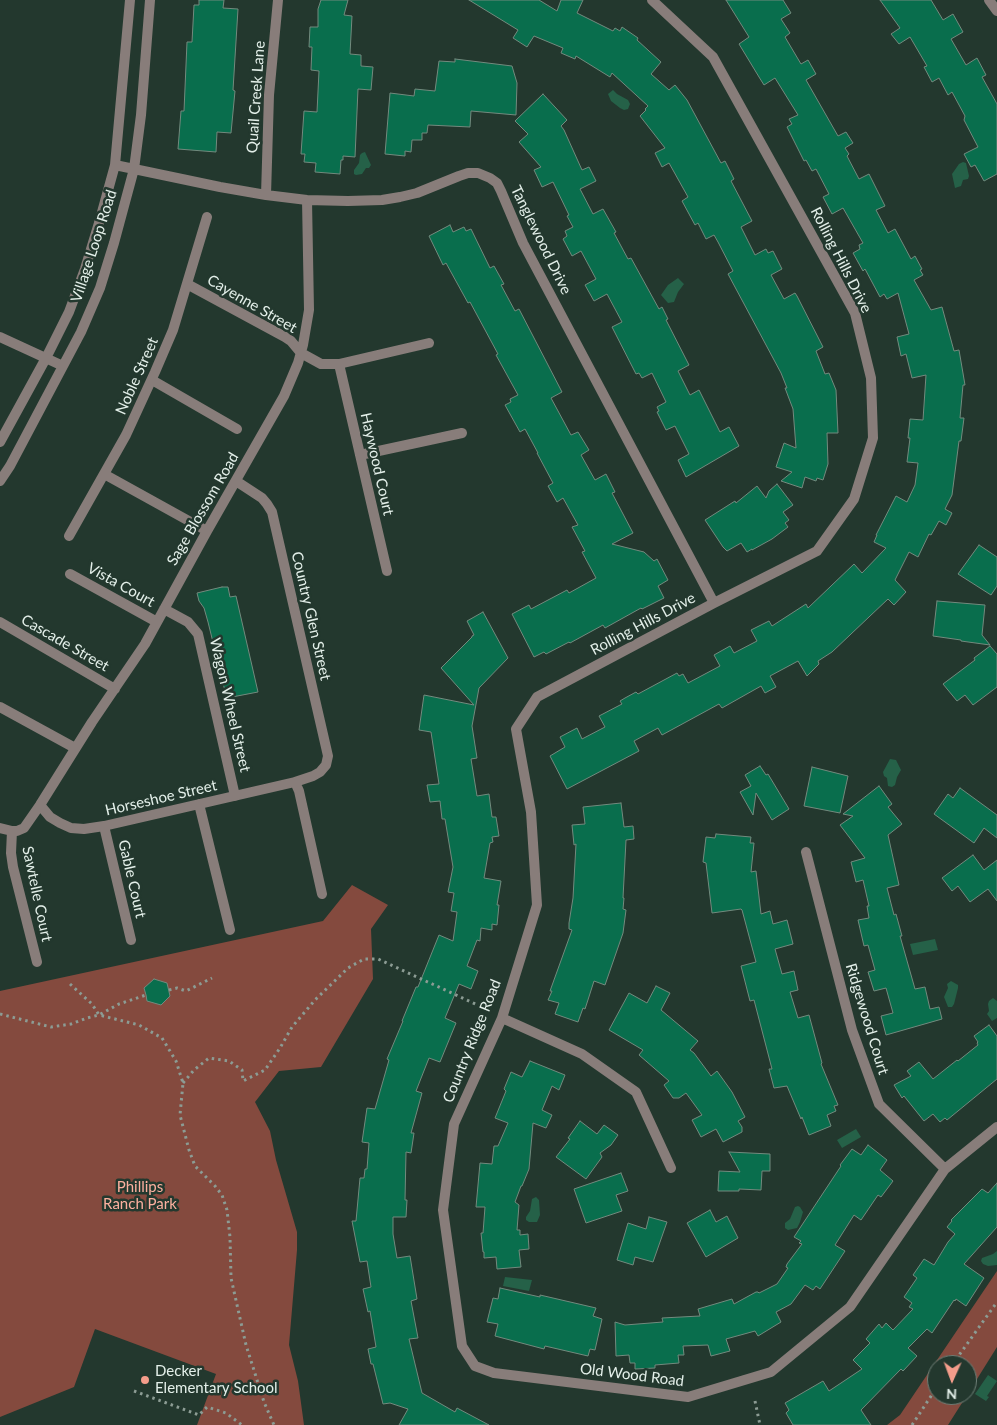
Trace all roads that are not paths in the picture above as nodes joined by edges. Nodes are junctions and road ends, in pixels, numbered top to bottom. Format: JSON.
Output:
{"nodes":[{"id":1,"x":130,"y":0,"type":"edge"},
{"id":2,"x":150,"y":0,"type":"edge"},
{"id":3,"x":278,"y":0,"type":"edge"},
{"id":4,"x":652,"y":0,"type":"edge"},
{"id":5,"x":990,"y":0,"type":"edge"},
{"id":6,"x":997,"y":11,"type":"edge"},
{"id":7,"x":115,"y":165,"type":"junction"},
{"id":8,"x":134,"y":169,"type":"junction"},
{"id":9,"x":266,"y":195,"type":"junction"},
{"id":10,"x":307,"y":200,"type":"junction"},
{"id":11,"x":208,"y":217,"type":"dead end"},
{"id":12,"x":187,"y":284,"type":"junction"},
{"id":13,"x":0,"y":337,"type":"edge"},
{"id":14,"x":429,"y":343,"type":"dead end"},
{"id":15,"x":301,"y":353,"type":"junction"},
{"id":16,"x":46,"y":358,"type":"junction"},
{"id":17,"x":339,"y":364,"type":"junction"},
{"id":18,"x":63,"y":366,"type":"junction"},
{"id":19,"x":152,"y":380,"type":"junction"},
{"id":20,"x":237,"y":429,"type":"dead end"},
{"id":21,"x":462,"y":433,"type":"dead end"},
{"id":22,"x":0,"y":442,"type":"edge"},
{"id":23,"x":360,"y":455,"type":"junction"},
{"id":24,"x":104,"y":474,"type":"junction"},
{"id":25,"x":0,"y":481,"type":"edge"},
{"id":26,"x":236,"y":481,"type":"junction"},
{"id":27,"x":207,"y":531,"type":"junction"},
{"id":28,"x":69,"y":536,"type":"dead end"},
{"id":29,"x":387,"y":571,"type":"dead end"},
{"id":30,"x":70,"y":574,"type":"dead end"},
{"id":31,"x":714,"y":603,"type":"junction"},
{"id":32,"x":164,"y":609,"type":"junction"},
{"id":33,"x":0,"y":622,"type":"edge"},
{"id":34,"x":157,"y":622,"type":"junction"},
{"id":35,"x":115,"y":689,"type":"junction"},
{"id":36,"x":537,"y":697,"type":"joint"},
{"id":37,"x":0,"y":707,"type":"edge"},
{"id":38,"x":76,"y":748,"type":"junction"},
{"id":39,"x":320,"y":772,"type":"joint"},
{"id":40,"x":295,"y":782,"type":"junction"},
{"id":41,"x":235,"y":796,"type":"junction"},
{"id":42,"x":200,"y":804,"type":"junction"},
{"id":43,"x":40,"y":806,"type":"junction"},
{"id":44,"x":104,"y":826,"type":"junction"},
{"id":45,"x":0,"y":828,"type":"edge"},
{"id":46,"x":12,"y":831,"type":"junction"},
{"id":47,"x":806,"y":852,"type":"dead end"},
{"id":48,"x":322,"y":894,"type":"dead end"},
{"id":49,"x":230,"y":930,"type":"dead end"},
{"id":50,"x":131,"y":940,"type":"dead end"},
{"id":51,"x":37,"y":962,"type":"dead end"},
{"id":52,"x":502,"y":1018,"type":"junction"},
{"id":53,"x":997,"y":1127,"type":"edge"},
{"id":54,"x":671,"y":1168,"type":"dead end"},
{"id":55,"x":945,"y":1169,"type":"junction"},
{"id":56,"x":462,"y":1346,"type":"joint"}],
"edges":[{"from":1,"to":7,"type":"street","name":"Village Loop Road"},
{"from":2,"to":8,"type":"street","name":"Village Loop Road"},
{"from":3,"to":9,"type":"street","name":"Quail Creek Lane"},
{"from":4,"to":31,"type":"street","name":"Rolling Hills Drive"},
{"from":5,"to":6,"type":"street"},
{"from":7,"to":8,"type":"street","name":"Tanglewood Drive"},
{"from":7,"to":16,"type":"street","name":"Village Loop Road"},
{"from":8,"to":9,"type":"street","name":"Tanglewood Drive"},
{"from":8,"to":18,"type":"street","name":"Village Loop Road"},
{"from":9,"to":10,"type":"street","name":"Tanglewood Drive"},
{"from":10,"to":15,"type":"street","name":"Sage Blossom Road"},
{"from":10,"to":31,"type":"street","name":"Tanglewood Drive"},
{"from":11,"to":12,"type":"street","name":"Noble Street"},
{"from":12,"to":15,"type":"street","name":"Cayenne Street"},
{"from":12,"to":19,"type":"street","name":"Noble Street"},
{"from":13,"to":16,"type":"street"},
{"from":14,"to":17,"type":"street"},
{"from":15,"to":17,"type":"street","name":"Cayenne Street"},
{"from":15,"to":26,"type":"street","name":"Sage Blossom Road"},
{"from":16,"to":18,"type":"street"},
{"from":16,"to":22,"type":"street","name":"Village Loop Road"},
{"from":17,"to":23,"type":"street","name":"Haywood Court"},
{"from":18,"to":25,"type":"street","name":"Village Loop Road"},
{"from":19,"to":20,"type":"street"},
{"from":19,"to":24,"type":"street","name":"Noble Street"},
{"from":21,"to":23,"type":"street"},
{"from":23,"to":29,"type":"street","name":"Haywood Court"},
{"from":24,"to":27,"type":"street"},
{"from":24,"to":28,"type":"street","name":"Noble Street"},
{"from":26,"to":27,"type":"street","name":"Sage Blossom Road"},
{"from":26,"to":39,"type":"street","name":"Country Glen Street"},
{"from":27,"to":32,"type":"street","name":"Sage Blossom Road"},
{"from":30,"to":34,"type":"street","name":"Vista Court"},
{"from":31,"to":36,"type":"street","name":"Rolling Hills Drive"},
{"from":32,"to":34,"type":"street","name":"Sage Blossom Road"},
{"from":32,"to":41,"type":"street","name":"Wagon Wheel Street"},
{"from":33,"to":35,"type":"street","name":"Cascade Street"},
{"from":34,"to":35,"type":"street","name":"Sage Blossom Road"},
{"from":35,"to":38,"type":"street","name":"Sage Blossom Road"},
{"from":36,"to":52,"type":"street","name":"Country Ridge Road"},
{"from":37,"to":38,"type":"street"},
{"from":38,"to":43,"type":"street","name":"Sage Blossom Road"},
{"from":39,"to":40,"type":"street","name":"Horseshoe Street"},
{"from":40,"to":41,"type":"street","name":"Horseshoe Street"},
{"from":40,"to":48,"type":"street"},
{"from":41,"to":42,"type":"street","name":"Horseshoe Street"},
{"from":42,"to":44,"type":"street","name":"Horseshoe Street"},
{"from":42,"to":49,"type":"street"},
{"from":43,"to":44,"type":"street","name":"Horseshoe Street"},
{"from":43,"to":46,"type":"street","name":"Sage Blossom Road"},
{"from":44,"to":50,"type":"street","name":"Gable Court"},
{"from":45,"to":46,"type":"street"},
{"from":46,"to":51,"type":"street","name":"Sawtelle Court"},
{"from":47,"to":55,"type":"street","name":"Ridgewood Court"},
{"from":52,"to":54,"type":"street"},
{"from":52,"to":56,"type":"street","name":"Country Ridge Road"},
{"from":53,"to":55,"type":"street","name":"Old Wood Road"},
{"from":55,"to":56,"type":"street","name":"Old Wood Road"}]}
